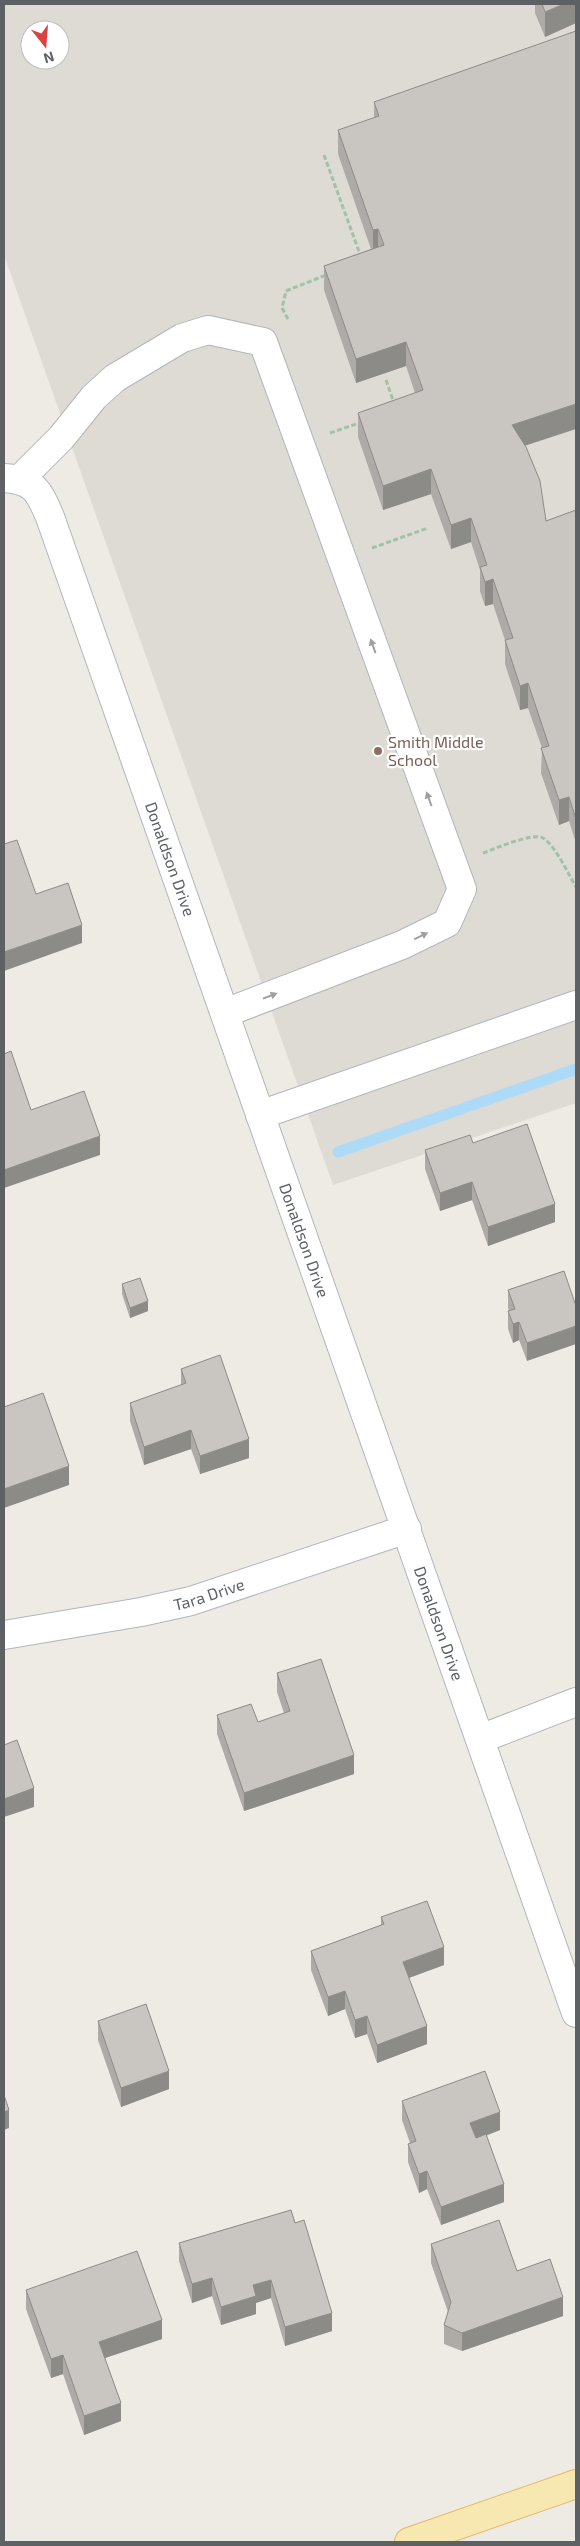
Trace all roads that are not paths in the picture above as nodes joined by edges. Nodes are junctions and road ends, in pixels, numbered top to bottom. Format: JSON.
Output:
{"nodes":[{"id":1,"x":12,"y":478,"type":"edge"},
{"id":2,"x":576,"y":1005,"type":"edge"},
{"id":3,"x":225,"y":1013,"type":"junction"},
{"id":4,"x":260,"y":1115,"type":"junction"},
{"id":5,"x":407,"y":1529,"type":"junction"},
{"id":6,"x":4,"y":1635,"type":"edge"},
{"id":7,"x":576,"y":1702,"type":"edge"},
{"id":8,"x":480,"y":1739,"type":"junction"},
{"id":9,"x":576,"y":2013,"type":"edge"},
{"id":10,"x":576,"y":2484,"type":"edge"},
{"id":11,"x":409,"y":2542,"type":"edge"}],
"edges":[{"from":1,"to":3,"type":"street","name":"Donaldson Drive"},
{"from":3,"to":1,"type":"street","one_way":true},
{"from":2,"to":4,"type":"street"},
{"from":3,"to":4,"type":"street","name":"Donaldson Drive"},
{"from":4,"to":5,"type":"street","name":"Donaldson Drive"},
{"from":5,"to":6,"type":"street","name":"Tara Drive"},
{"from":5,"to":8,"type":"street","name":"Donaldson Drive"},
{"from":7,"to":8,"type":"street"},
{"from":8,"to":9,"type":"street","name":"Donaldson Drive"},
{"from":10,"to":11,"type":"main road"}]}
